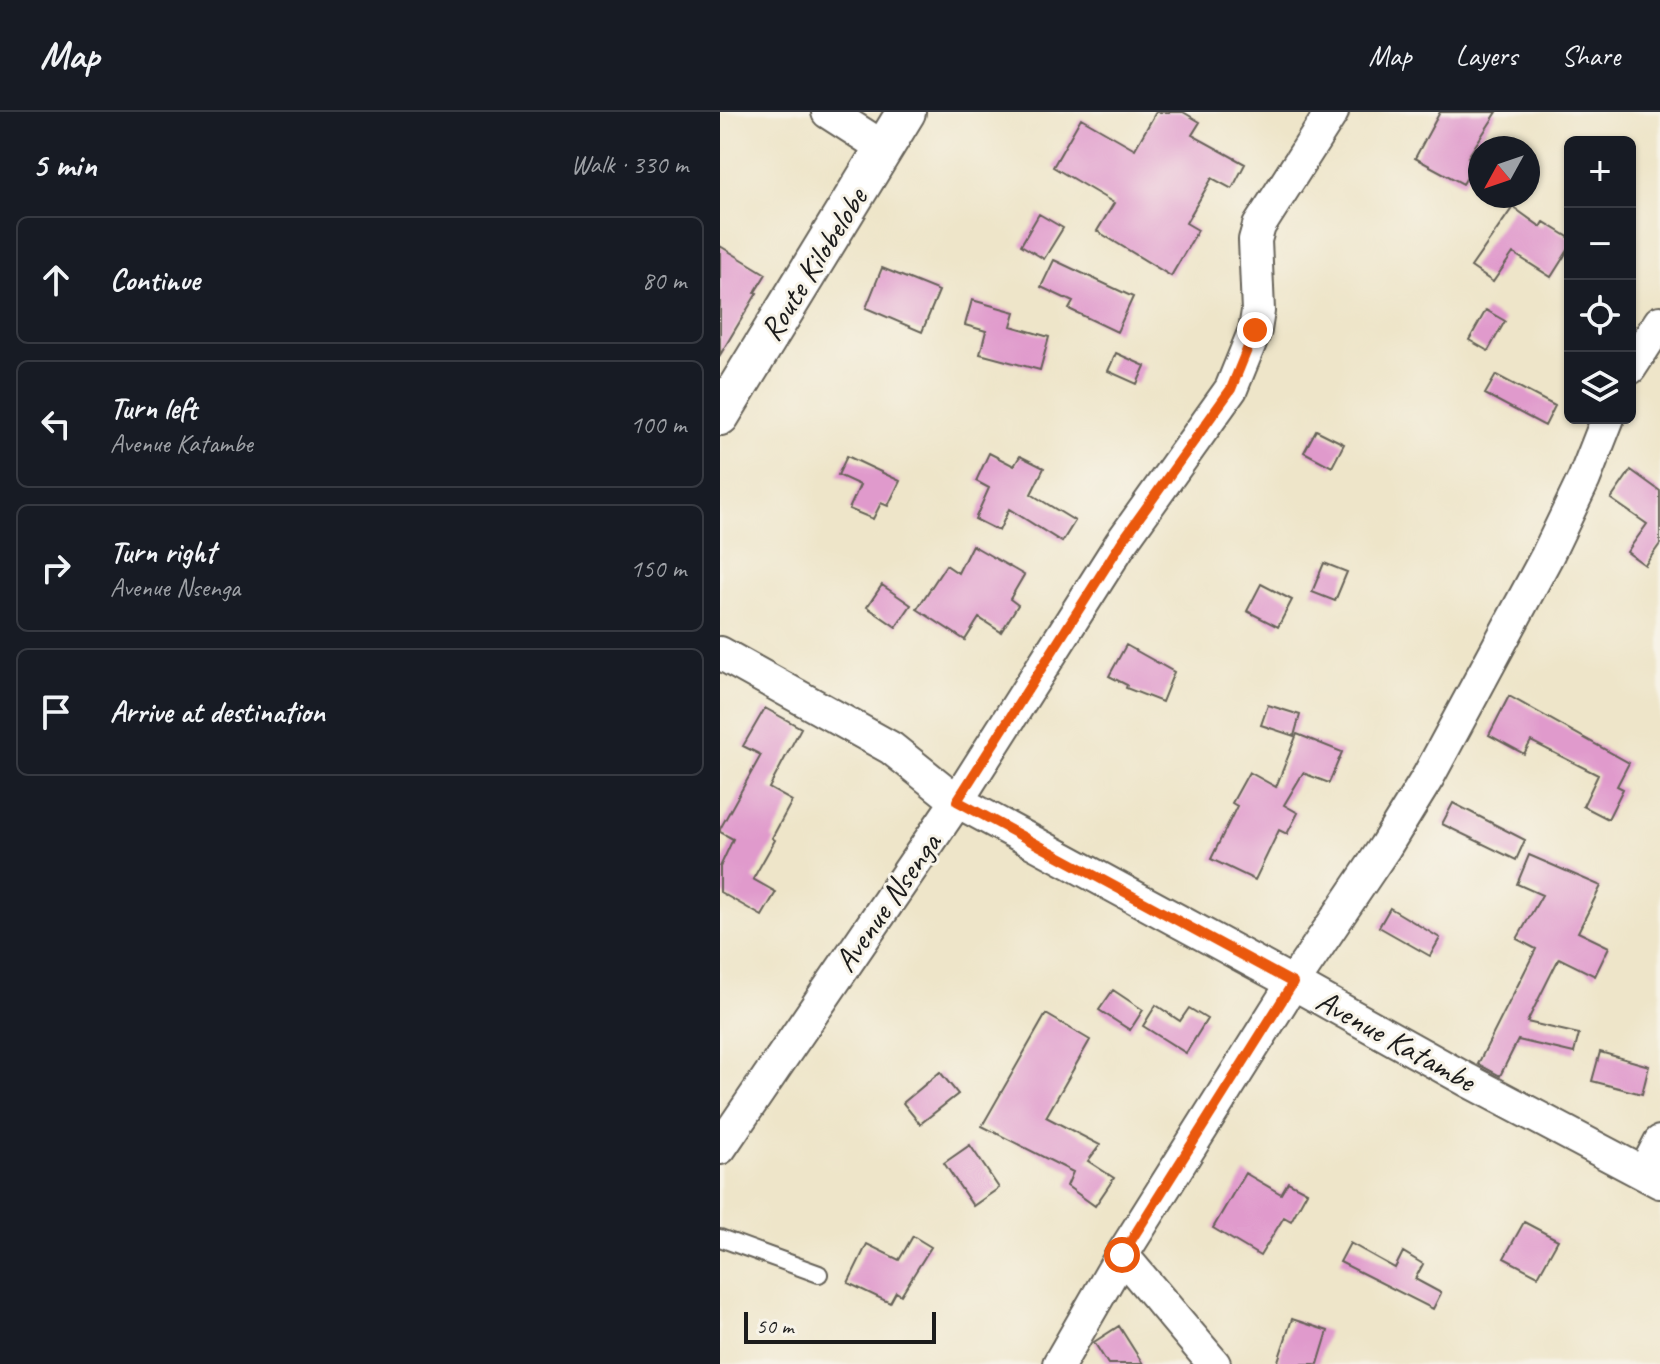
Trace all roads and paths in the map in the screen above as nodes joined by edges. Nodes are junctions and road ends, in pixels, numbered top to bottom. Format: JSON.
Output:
{"nodes":[{"id":1,"x":828,"y":112,"type":"edge"},
{"id":2,"x":906,"y":112,"type":"edge"},
{"id":3,"x":1332,"y":112,"type":"edge"},
{"id":4,"x":884,"y":148,"type":"junction"},
{"id":5,"x":1660,"y":322,"type":"edge"},
{"id":6,"x":1636,"y":359,"type":"edge"},
{"id":7,"x":720,"y":416,"type":"edge"},
{"id":8,"x":1606,"y":424,"type":"edge"},
{"id":9,"x":720,"y":653,"type":"edge"},
{"id":10,"x":957,"y":801,"type":"junction"},
{"id":11,"x":1293,"y":983,"type":"junction"},
{"id":12,"x":1660,"y":1142,"type":"edge"},
{"id":13,"x":720,"y":1148,"type":"edge"},
{"id":14,"x":1652,"y":1178,"type":"edge"},
{"id":15,"x":720,"y":1238,"type":"edge"},
{"id":16,"x":1122,"y":1255,"type":"junction"},
{"id":17,"x":819,"y":1274,"type":"dead end"},
{"id":18,"x":1059,"y":1364,"type":"edge"},
{"id":19,"x":1214,"y":1364,"type":"edge"}],
"edges":[{"from":1,"to":4,"type":"street"},
{"from":2,"to":4,"type":"street","name":"Route Kilobelobe"},
{"from":3,"to":10,"type":"street","name":"Avenue Nsenga"},
{"from":4,"to":7,"type":"street","name":"Route Kilobelobe"},
{"from":5,"to":6,"type":"street"},
{"from":8,"to":11,"type":"street"},
{"from":9,"to":10,"type":"street","name":"Avenue Katambe"},
{"from":10,"to":11,"type":"street","name":"Avenue Katambe"},
{"from":10,"to":13,"type":"street","name":"Avenue Nsenga"},
{"from":11,"to":14,"type":"street","name":"Avenue Katambe"},
{"from":11,"to":16,"type":"street"},
{"from":12,"to":14,"type":"street"},
{"from":15,"to":17,"type":"lane"},
{"from":16,"to":18,"type":"street"},
{"from":16,"to":19,"type":"street"}]}
